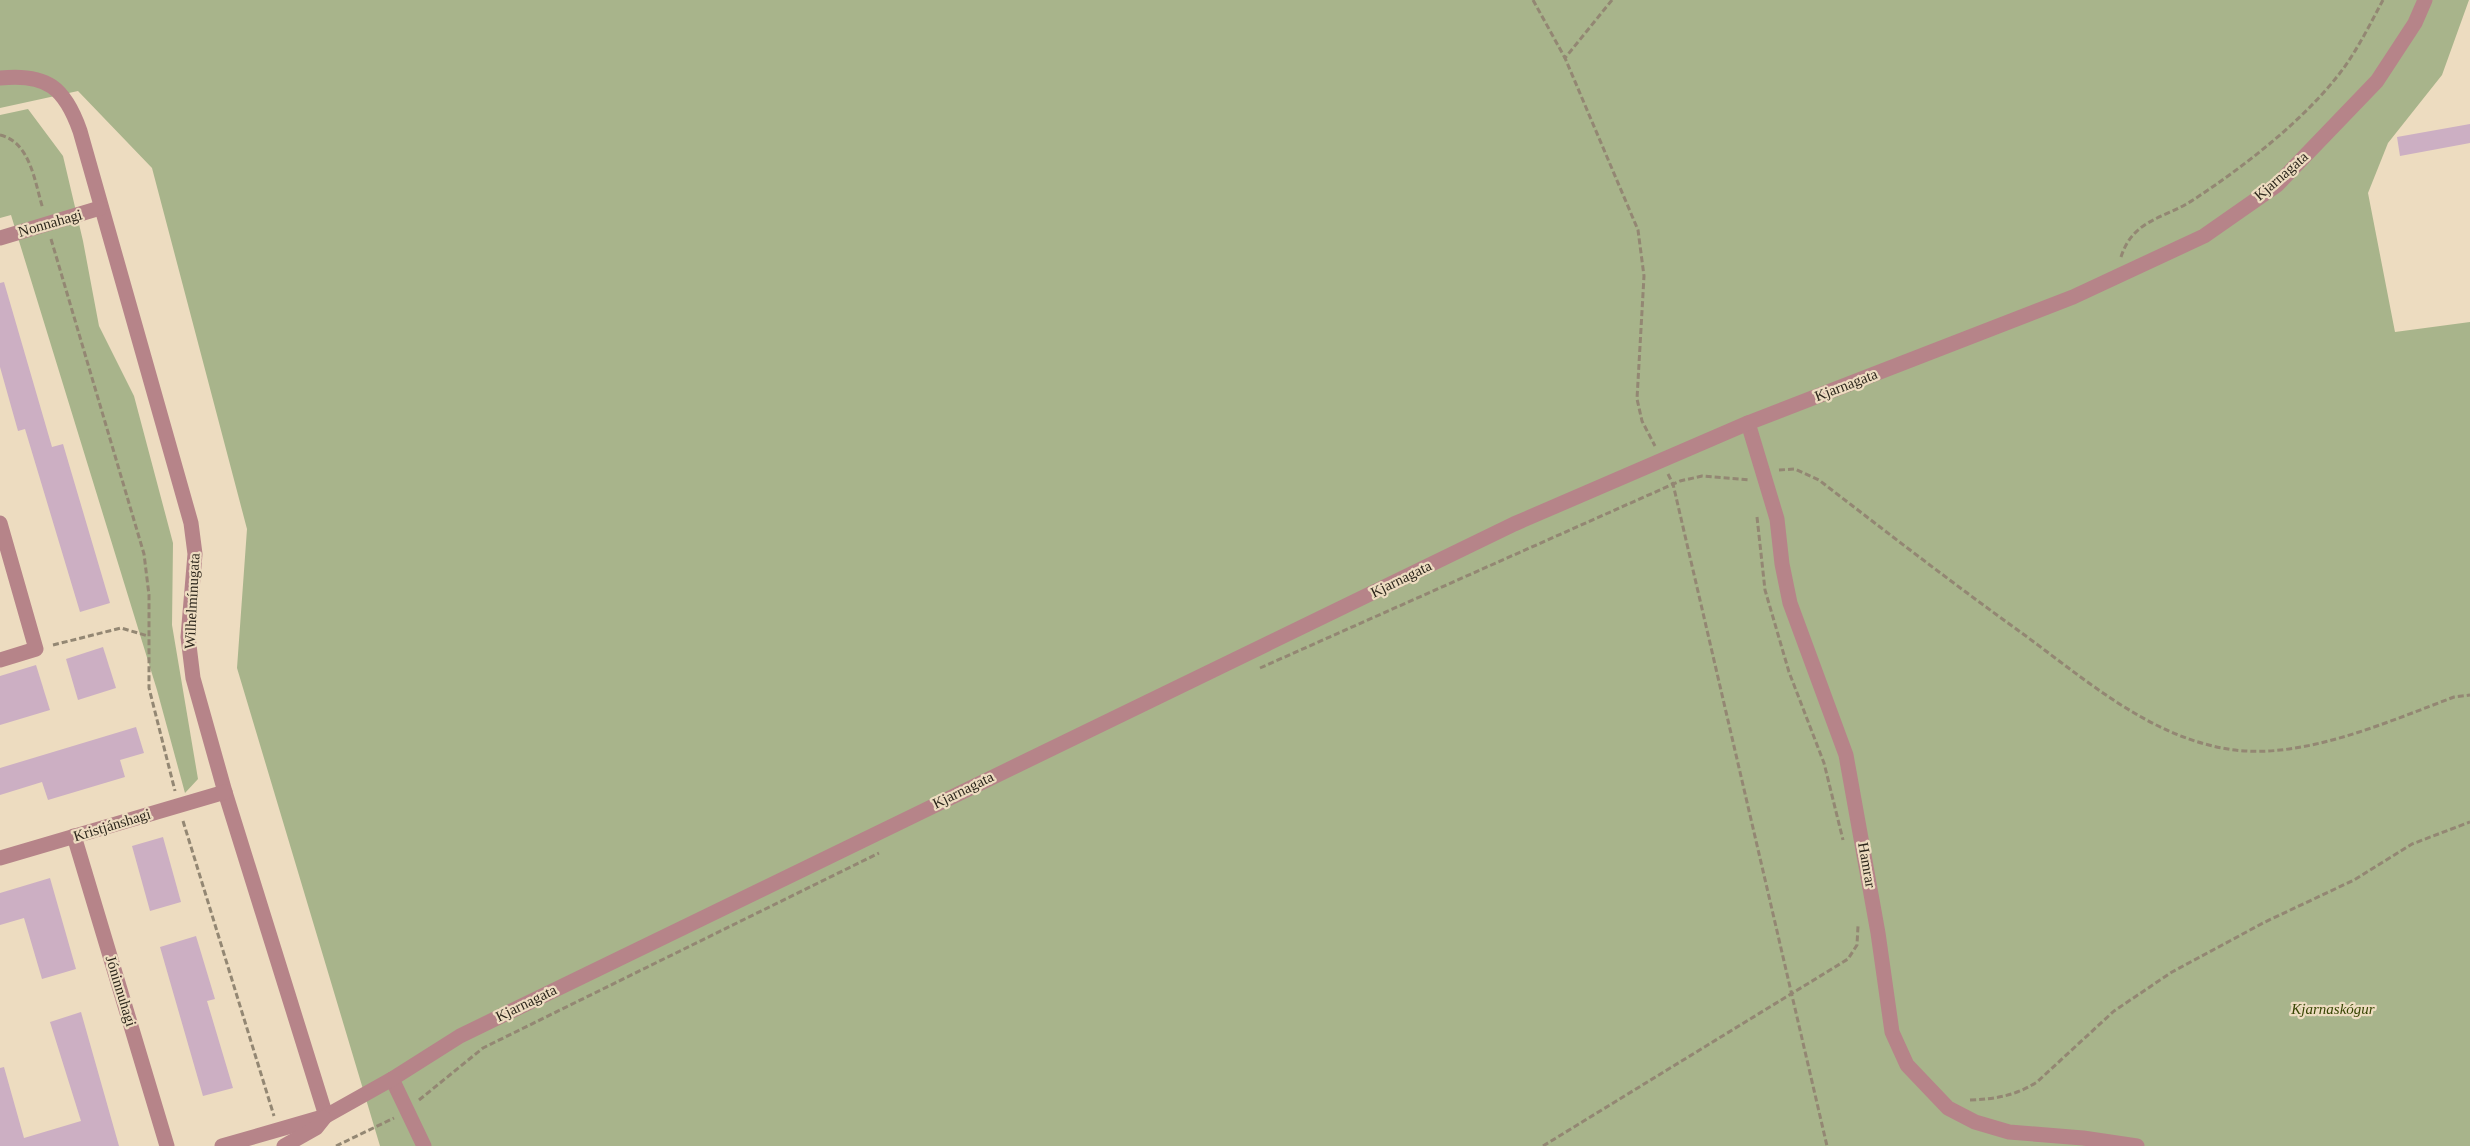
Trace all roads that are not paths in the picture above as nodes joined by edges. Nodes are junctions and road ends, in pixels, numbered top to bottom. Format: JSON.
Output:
{"nodes":[{"id":1,"x":2425,"y":0,"type":"edge"},
{"id":2,"x":0,"y":78,"type":"edge"},
{"id":3,"x":100,"y":208,"type":"junction"},
{"id":4,"x":0,"y":238,"type":"edge"},
{"id":5,"x":1748,"y":423,"type":"junction"},
{"id":6,"x":0,"y":523,"type":"edge"},
{"id":7,"x":0,"y":660,"type":"edge"},
{"id":8,"x":225,"y":792,"type":"junction"},
{"id":9,"x":74,"y":836,"type":"junction"},
{"id":10,"x":0,"y":858,"type":"edge"},
{"id":11,"x":392,"y":1079,"type":"junction"},
{"id":12,"x":326,"y":1116,"type":"junction"},
{"id":13,"x":167,"y":1146,"type":"edge"},
{"id":14,"x":222,"y":1146,"type":"edge"},
{"id":15,"x":284,"y":1146,"type":"edge"},
{"id":16,"x":424,"y":1146,"type":"edge"},
{"id":17,"x":2137,"y":1146,"type":"edge"}],
"edges":[{"from":1,"to":5,"type":"street","name":"Kjarnagata"},
{"from":2,"to":3,"type":"street","name":"Wilhelmínugata"},
{"from":3,"to":4,"type":"street","name":"Nonnahagi"},
{"from":3,"to":8,"type":"street","name":"Wilhelmínugata"},
{"from":5,"to":11,"type":"street","name":"Kjarnagata"},
{"from":5,"to":17,"type":"street","name":"Hamrar"},
{"from":6,"to":7,"type":"street"},
{"from":8,"to":9,"type":"street","name":"Kristjánshagi"},
{"from":8,"to":12,"type":"street","name":"Wilhelmínugata"},
{"from":9,"to":10,"type":"street","name":"Kristjánshagi"},
{"from":9,"to":13,"type":"street","name":"Jóninnuhagi"},
{"from":11,"to":12,"type":"street","name":"Kjarnagata"},
{"from":11,"to":16,"type":"street"},
{"from":12,"to":14,"type":"street","name":"Kjarnagata"},
{"from":12,"to":15,"type":"street","name":"Kjarnagata"}]}
